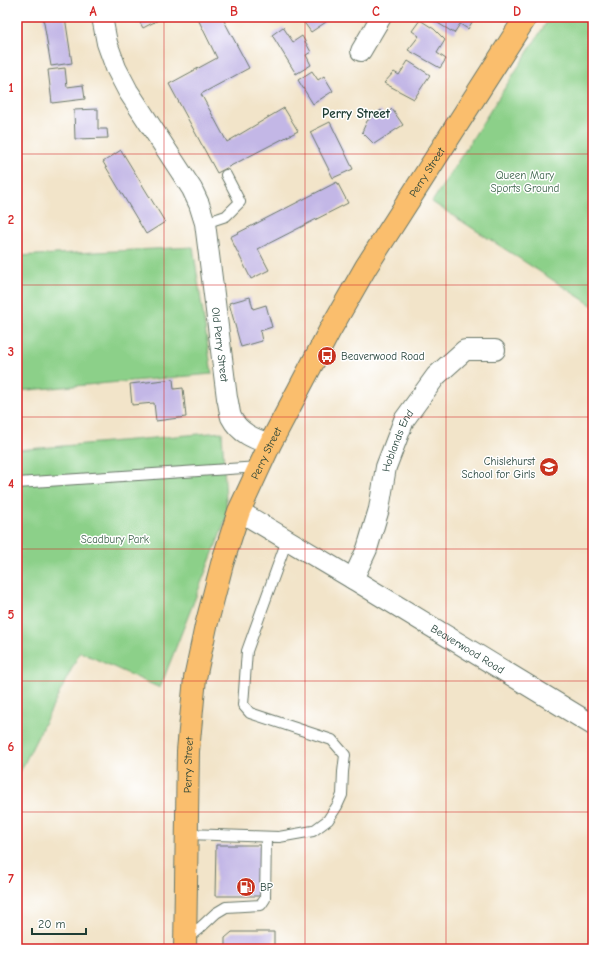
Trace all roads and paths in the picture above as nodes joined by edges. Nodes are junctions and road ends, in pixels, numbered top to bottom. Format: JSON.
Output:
{"nodes":[{"id":1,"x":102,"y":17,"type":"edge"},
{"id":2,"x":381,"y":17,"type":"edge"},
{"id":3,"x":526,"y":17,"type":"edge"},
{"id":4,"x":362,"y":51,"type":"dead end"},
{"id":5,"x":226,"y":175,"type":"dead end"},
{"id":6,"x":205,"y":223,"type":"junction"},
{"id":7,"x":495,"y":350,"type":"dead end"},
{"id":8,"x":270,"y":444,"type":"junction"},
{"id":9,"x":259,"y":467,"type":"junction"},
{"id":10,"x":17,"y":483,"type":"edge"},
{"id":11,"x":239,"y":511,"type":"junction"},
{"id":12,"x":287,"y":540,"type":"junction"},
{"id":13,"x":353,"y":579,"type":"junction"},
{"id":14,"x":593,"y":726,"type":"edge"},
{"id":15,"x":187,"y":834,"type":"junction"},
{"id":16,"x":266,"y":836,"type":"junction"},
{"id":17,"x":185,"y":944,"type":"edge"}],
"edges":[{"from":1,"to":6,"type":"street","name":"Old Perry Street"},
{"from":2,"to":4,"type":"street"},
{"from":3,"to":8,"type":"main road","name":"Perry Street"},
{"from":5,"to":6,"type":"lane"},
{"from":6,"to":8,"type":"street","name":"Old Perry Street"},
{"from":7,"to":13,"type":"street","name":"Hoblands End"},
{"from":8,"to":9,"type":"main road","name":"Perry Street"},
{"from":9,"to":10,"type":"lane"},
{"from":9,"to":11,"type":"main road","name":"Perry Street"},
{"from":11,"to":12,"type":"street","name":"Beaverwood Road"},
{"from":11,"to":15,"type":"main road","name":"Perry Street"},
{"from":12,"to":13,"type":"street","name":"Beaverwood Road"},
{"from":12,"to":16,"type":"lane"},
{"from":13,"to":14,"type":"street","name":"Beaverwood Road"},
{"from":15,"to":16,"type":"lane"},
{"from":15,"to":17,"type":"main road","name":"Perry Street"},
{"from":16,"to":17,"type":"lane"}]}
